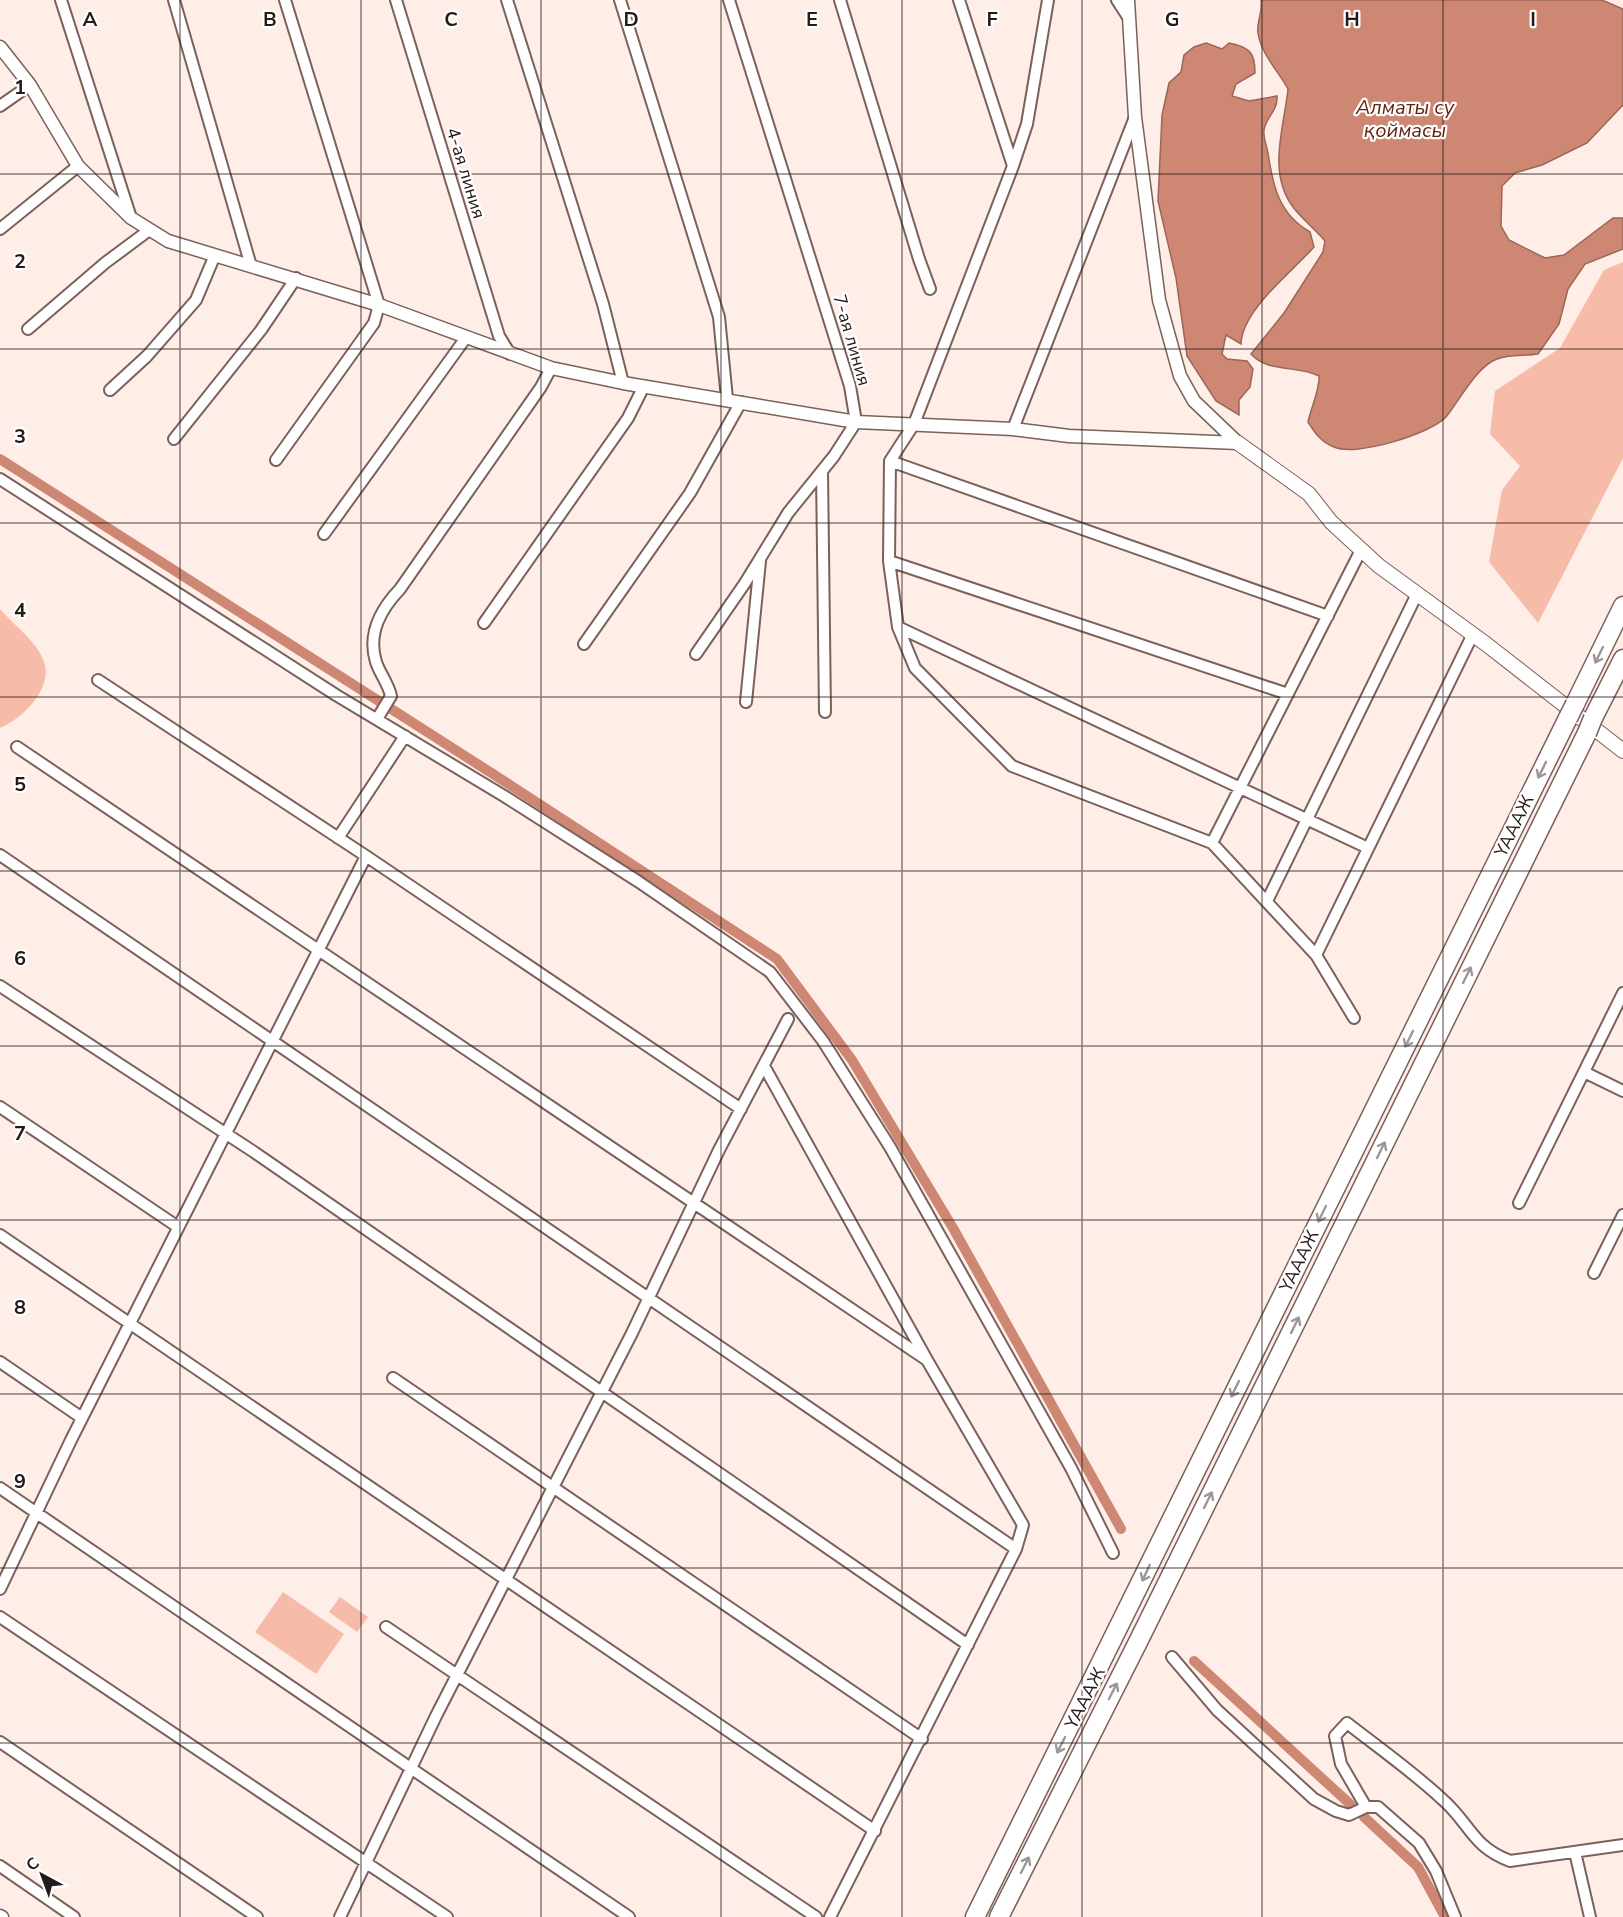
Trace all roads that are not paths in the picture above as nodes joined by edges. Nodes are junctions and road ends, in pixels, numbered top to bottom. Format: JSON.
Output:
{"nodes":[{"id":1,"x":61,"y":0,"type":"edge"},
{"id":2,"x":174,"y":0,"type":"edge"},
{"id":3,"x":285,"y":0,"type":"edge"},
{"id":4,"x":396,"y":0,"type":"edge"},
{"id":5,"x":507,"y":0,"type":"edge"},
{"id":6,"x":620,"y":0,"type":"edge"},
{"id":7,"x":729,"y":0,"type":"edge"},
{"id":8,"x":840,"y":0,"type":"edge"},
{"id":9,"x":959,"y":0,"type":"edge"},
{"id":10,"x":1048,"y":0,"type":"edge"},
{"id":11,"x":1117,"y":0,"type":"edge"},
{"id":12,"x":1128,"y":0,"type":"edge"},
{"id":13,"x":1128,"y":17,"type":"junction"},
{"id":14,"x":1,"y":46,"type":"edge"},
{"id":15,"x":30,"y":85,"type":"junction"},
{"id":16,"x":0,"y":106,"type":"edge"},
{"id":17,"x":1135,"y":117,"type":"junction"},
{"id":18,"x":78,"y":166,"type":"junction"},
{"id":19,"x":1013,"y":166,"type":"junction"},
{"id":20,"x":131,"y":218,"type":"junction"},
{"id":21,"x":0,"y":229,"type":"edge"},
{"id":22,"x":148,"y":231,"type":"junction"},
{"id":23,"x":215,"y":255,"type":"junction"},
{"id":24,"x":251,"y":266,"type":"junction"},
{"id":25,"x":296,"y":278,"type":"junction"},
{"id":26,"x":930,"y":289,"type":"dead end"},
{"id":27,"x":379,"y":305,"type":"junction"},
{"id":28,"x":28,"y":329,"type":"dead end"},
{"id":29,"x":465,"y":339,"type":"junction"},
{"id":30,"x":510,"y":354,"type":"junction"},
{"id":31,"x":551,"y":368,"type":"junction"},
{"id":32,"x":623,"y":383,"type":"junction"},
{"id":33,"x":644,"y":386,"type":"junction"},
{"id":34,"x":110,"y":390,"type":"dead end"},
{"id":35,"x":727,"y":399,"type":"junction"},
{"id":36,"x":741,"y":402,"type":"junction"},
{"id":37,"x":856,"y":422,"type":"junction"},
{"id":38,"x":914,"y":424,"type":"junction"},
{"id":39,"x":1013,"y":429,"type":"junction"},
{"id":40,"x":174,"y":439,"type":"dead end"},
{"id":41,"x":1238,"y":443,"type":"junction"},
{"id":42,"x":276,"y":460,"type":"dead end"},
{"id":43,"x":890,"y":461,"type":"junction"},
{"id":44,"x":822,"y":471,"type":"junction"},
{"id":45,"x":0,"y":479,"type":"edge"},
{"id":46,"x":324,"y":534,"type":"dead end"},
{"id":47,"x":1360,"y":550,"type":"junction"},
{"id":48,"x":760,"y":558,"type":"junction"},
{"id":49,"x":889,"y":561,"type":"junction"},
{"id":50,"x":1417,"y":594,"type":"junction"},
{"id":51,"x":1623,"y":606,"type":"edge"},
{"id":52,"x":1328,"y":616,"type":"junction"},
{"id":53,"x":484,"y":623,"type":"dead end"},
{"id":54,"x":898,"y":627,"type":"junction"},
{"id":55,"x":1473,"y":634,"type":"junction"},
{"id":56,"x":584,"y":644,"type":"dead end"},
{"id":57,"x":696,"y":654,"type":"dead end"},
{"id":58,"x":1623,"y":658,"type":"edge"},
{"id":59,"x":98,"y":680,"type":"dead end"},
{"id":60,"x":1288,"y":694,"type":"junction"},
{"id":61,"x":746,"y":702,"type":"dead end"},
{"id":62,"x":825,"y":712,"type":"dead end"},
{"id":63,"x":380,"y":715,"type":"junction"},
{"id":64,"x":405,"y":736,"type":"junction"},
{"id":65,"x":17,"y":747,"type":"dead end"},
{"id":66,"x":1623,"y":752,"type":"edge"},
{"id":67,"x":1240,"y":790,"type":"junction"},
{"id":68,"x":1307,"y":819,"type":"junction"},
{"id":69,"x":338,"y":837,"type":"junction"},
{"id":70,"x":1212,"y":843,"type":"junction"},
{"id":71,"x":1368,"y":848,"type":"junction"},
{"id":72,"x":0,"y":855,"type":"edge"},
{"id":73,"x":366,"y":856,"type":"junction"},
{"id":74,"x":1267,"y":901,"type":"junction"},
{"id":75,"x":319,"y":950,"type":"junction"},
{"id":76,"x":1316,"y":955,"type":"junction"},
{"id":77,"x":0,"y":986,"type":"edge"},
{"id":78,"x":1623,"y":993,"type":"edge"},
{"id":79,"x":1354,"y":1018,"type":"dead end"},
{"id":80,"x":788,"y":1019,"type":"dead end"},
{"id":81,"x":272,"y":1041,"type":"junction"},
{"id":82,"x":764,"y":1066,"type":"junction"},
{"id":83,"x":1584,"y":1072,"type":"junction"},
{"id":84,"x":1623,"y":1091,"type":"edge"},
{"id":85,"x":0,"y":1107,"type":"edge"},
{"id":86,"x":741,"y":1109,"type":"junction"},
{"id":87,"x":225,"y":1134,"type":"junction"},
{"id":88,"x":694,"y":1202,"type":"junction"},
{"id":89,"x":1519,"y":1203,"type":"dead end"},
{"id":90,"x":1623,"y":1215,"type":"edge"},
{"id":91,"x":178,"y":1227,"type":"junction"},
{"id":92,"x":0,"y":1235,"type":"edge"},
{"id":93,"x":1594,"y":1273,"type":"dead end"},
{"id":94,"x":649,"y":1298,"type":"junction"},
{"id":95,"x":130,"y":1323,"type":"junction"},
{"id":96,"x":927,"y":1360,"type":"junction"},
{"id":97,"x":0,"y":1362,"type":"edge"},
{"id":98,"x":393,"y":1378,"type":"dead end"},
{"id":99,"x":602,"y":1392,"type":"junction"},
{"id":100,"x":82,"y":1418,"type":"junction"},
{"id":101,"x":554,"y":1487,"type":"junction"},
{"id":102,"x":0,"y":1488,"type":"edge"},
{"id":103,"x":36,"y":1513,"type":"junction"},
{"id":104,"x":1016,"y":1549,"type":"junction"},
{"id":105,"x":1113,"y":1552,"type":"dead end"},
{"id":106,"x":507,"y":1580,"type":"junction"},
{"id":107,"x":0,"y":1588,"type":"edge"},
{"id":108,"x":0,"y":1617,"type":"edge"},
{"id":109,"x":386,"y":1627,"type":"dead end"},
{"id":110,"x":968,"y":1645,"type":"junction"},
{"id":111,"x":1172,"y":1657,"type":"dead end"},
{"id":112,"x":458,"y":1675,"type":"junction"},
{"id":113,"x":922,"y":1739,"type":"junction"},
{"id":114,"x":0,"y":1742,"type":"edge"},
{"id":115,"x":412,"y":1768,"type":"junction"},
{"id":116,"x":1366,"y":1808,"type":"junction"},
{"id":117,"x":875,"y":1831,"type":"junction"},
{"id":118,"x":1623,"y":1845,"type":"edge"},
{"id":119,"x":1575,"y":1852,"type":"junction"},
{"id":120,"x":366,"y":1863,"type":"junction"},
{"id":121,"x":0,"y":1866,"type":"edge"},
{"id":122,"x":74,"y":1917,"type":"edge"},
{"id":123,"x":257,"y":1917,"type":"edge"},
{"id":124,"x":340,"y":1917,"type":"edge"},
{"id":125,"x":447,"y":1917,"type":"edge"},
{"id":126,"x":629,"y":1917,"type":"edge"},
{"id":127,"x":816,"y":1917,"type":"edge"},
{"id":128,"x":830,"y":1917,"type":"edge"},
{"id":129,"x":975,"y":1917,"type":"edge"},
{"id":130,"x":999,"y":1917,"type":"edge"},
{"id":131,"x":1455,"y":1917,"type":"edge"},
{"id":132,"x":1590,"y":1917,"type":"edge"}],
"edges":[{"from":1,"to":20,"type":"street"},
{"from":2,"to":24,"type":"street"},
{"from":3,"to":27,"type":"street"},
{"from":4,"to":30,"type":"street","name":"4-ая линия"},
{"from":5,"to":32,"type":"street"},
{"from":6,"to":35,"type":"street"},
{"from":7,"to":37,"type":"street","name":"7-ая линия"},
{"from":8,"to":26,"type":"street"},
{"from":9,"to":19,"type":"street"},
{"from":10,"to":19,"type":"street"},
{"from":11,"to":13,"type":"street"},
{"from":12,"to":13,"type":"street"},
{"from":13,"to":17,"type":"street"},
{"from":14,"to":15,"type":"street"},
{"from":15,"to":16,"type":"street"},
{"from":15,"to":18,"type":"street"},
{"from":17,"to":39,"type":"street"},
{"from":17,"to":41,"type":"street"},
{"from":18,"to":20,"type":"street"},
{"from":18,"to":21,"type":"street"},
{"from":19,"to":38,"type":"street"},
{"from":20,"to":22,"type":"street"},
{"from":22,"to":23,"type":"street"},
{"from":22,"to":28,"type":"street"},
{"from":23,"to":24,"type":"street"},
{"from":23,"to":34,"type":"street"},
{"from":24,"to":25,"type":"street"},
{"from":25,"to":27,"type":"street"},
{"from":25,"to":40,"type":"street"},
{"from":27,"to":29,"type":"street"},
{"from":27,"to":42,"type":"street"},
{"from":29,"to":30,"type":"street"},
{"from":29,"to":46,"type":"street"},
{"from":30,"to":31,"type":"street"},
{"from":31,"to":32,"type":"street"},
{"from":31,"to":63,"type":"street"},
{"from":32,"to":33,"type":"street"},
{"from":33,"to":35,"type":"street"},
{"from":33,"to":53,"type":"street"},
{"from":35,"to":36,"type":"street"},
{"from":36,"to":37,"type":"street"},
{"from":36,"to":56,"type":"street"},
{"from":37,"to":38,"type":"street"},
{"from":37,"to":44,"type":"street"},
{"from":38,"to":39,"type":"street"},
{"from":38,"to":43,"type":"street"},
{"from":39,"to":41,"type":"street"},
{"from":41,"to":47,"type":"main road"},
{"from":43,"to":49,"type":"street"},
{"from":43,"to":52,"type":"street"},
{"from":44,"to":48,"type":"street"},
{"from":44,"to":62,"type":"street"},
{"from":45,"to":63,"type":"street"},
{"from":47,"to":50,"type":"main road"},
{"from":47,"to":52,"type":"street"},
{"from":48,"to":57,"type":"street"},
{"from":48,"to":61,"type":"street"},
{"from":49,"to":54,"type":"street"},
{"from":49,"to":60,"type":"street"},
{"from":50,"to":55,"type":"main road"},
{"from":50,"to":68,"type":"street"},
{"from":51,"to":129,"type":"highway","name":"ҮАААЖ","one_way":true},
{"from":52,"to":60,"type":"street"},
{"from":54,"to":67,"type":"street"},
{"from":54,"to":70,"type":"street"},
{"from":55,"to":66,"type":"main road"},
{"from":55,"to":71,"type":"street"},
{"from":130,"to":58,"type":"highway","name":"ҮАААЖ","one_way":true},
{"from":59,"to":69,"type":"street"},
{"from":60,"to":67,"type":"street"},
{"from":63,"to":64,"type":"street"},
{"from":64,"to":69,"type":"street"},
{"from":64,"to":105,"type":"street"},
{"from":65,"to":75,"type":"street"},
{"from":67,"to":68,"type":"street"},
{"from":67,"to":70,"type":"street"},
{"from":68,"to":71,"type":"street"},
{"from":68,"to":74,"type":"street"},
{"from":69,"to":73,"type":"street"},
{"from":70,"to":74,"type":"street"},
{"from":71,"to":76,"type":"street"},
{"from":72,"to":81,"type":"street"},
{"from":73,"to":75,"type":"street"},
{"from":73,"to":86,"type":"street"},
{"from":74,"to":76,"type":"street"},
{"from":75,"to":81,"type":"street"},
{"from":75,"to":88,"type":"street"},
{"from":76,"to":79,"type":"street"},
{"from":77,"to":87,"type":"street"},
{"from":78,"to":83,"type":"street"},
{"from":80,"to":82,"type":"street"},
{"from":81,"to":87,"type":"street"},
{"from":81,"to":94,"type":"street"},
{"from":82,"to":86,"type":"street"},
{"from":82,"to":96,"type":"street"},
{"from":83,"to":84,"type":"street"},
{"from":83,"to":89,"type":"street"},
{"from":85,"to":91,"type":"street"},
{"from":86,"to":88,"type":"street"},
{"from":87,"to":91,"type":"street"},
{"from":87,"to":99,"type":"street"},
{"from":88,"to":94,"type":"street"},
{"from":88,"to":96,"type":"street"},
{"from":90,"to":93,"type":"street"},
{"from":91,"to":95,"type":"street"},
{"from":92,"to":95,"type":"street"},
{"from":94,"to":99,"type":"street"},
{"from":94,"to":104,"type":"street"},
{"from":95,"to":100,"type":"street"},
{"from":95,"to":106,"type":"street"},
{"from":96,"to":104,"type":"street"},
{"from":97,"to":100,"type":"street"},
{"from":98,"to":101,"type":"street"},
{"from":99,"to":101,"type":"street"},
{"from":99,"to":110,"type":"street"},
{"from":100,"to":103,"type":"street"},
{"from":101,"to":106,"type":"street"},
{"from":101,"to":113,"type":"street"},
{"from":102,"to":103,"type":"street"},
{"from":103,"to":107,"type":"street"},
{"from":103,"to":115,"type":"street"},
{"from":104,"to":110,"type":"street"},
{"from":106,"to":112,"type":"street"},
{"from":106,"to":117,"type":"street"},
{"from":108,"to":120,"type":"street"},
{"from":109,"to":112,"type":"street"},
{"from":110,"to":113,"type":"street"},
{"from":111,"to":116,"type":"street"},
{"from":112,"to":115,"type":"street"},
{"from":112,"to":127,"type":"street"},
{"from":113,"to":117,"type":"street"},
{"from":114,"to":123,"type":"street"},
{"from":115,"to":120,"type":"street"},
{"from":115,"to":126,"type":"street"},
{"from":116,"to":119,"type":"street"},
{"from":116,"to":131,"type":"street"},
{"from":117,"to":128,"type":"street"},
{"from":118,"to":119,"type":"street"},
{"from":119,"to":132,"type":"street"},
{"from":120,"to":124,"type":"street"},
{"from":120,"to":125,"type":"street"},
{"from":121,"to":122,"type":"street"}]}
